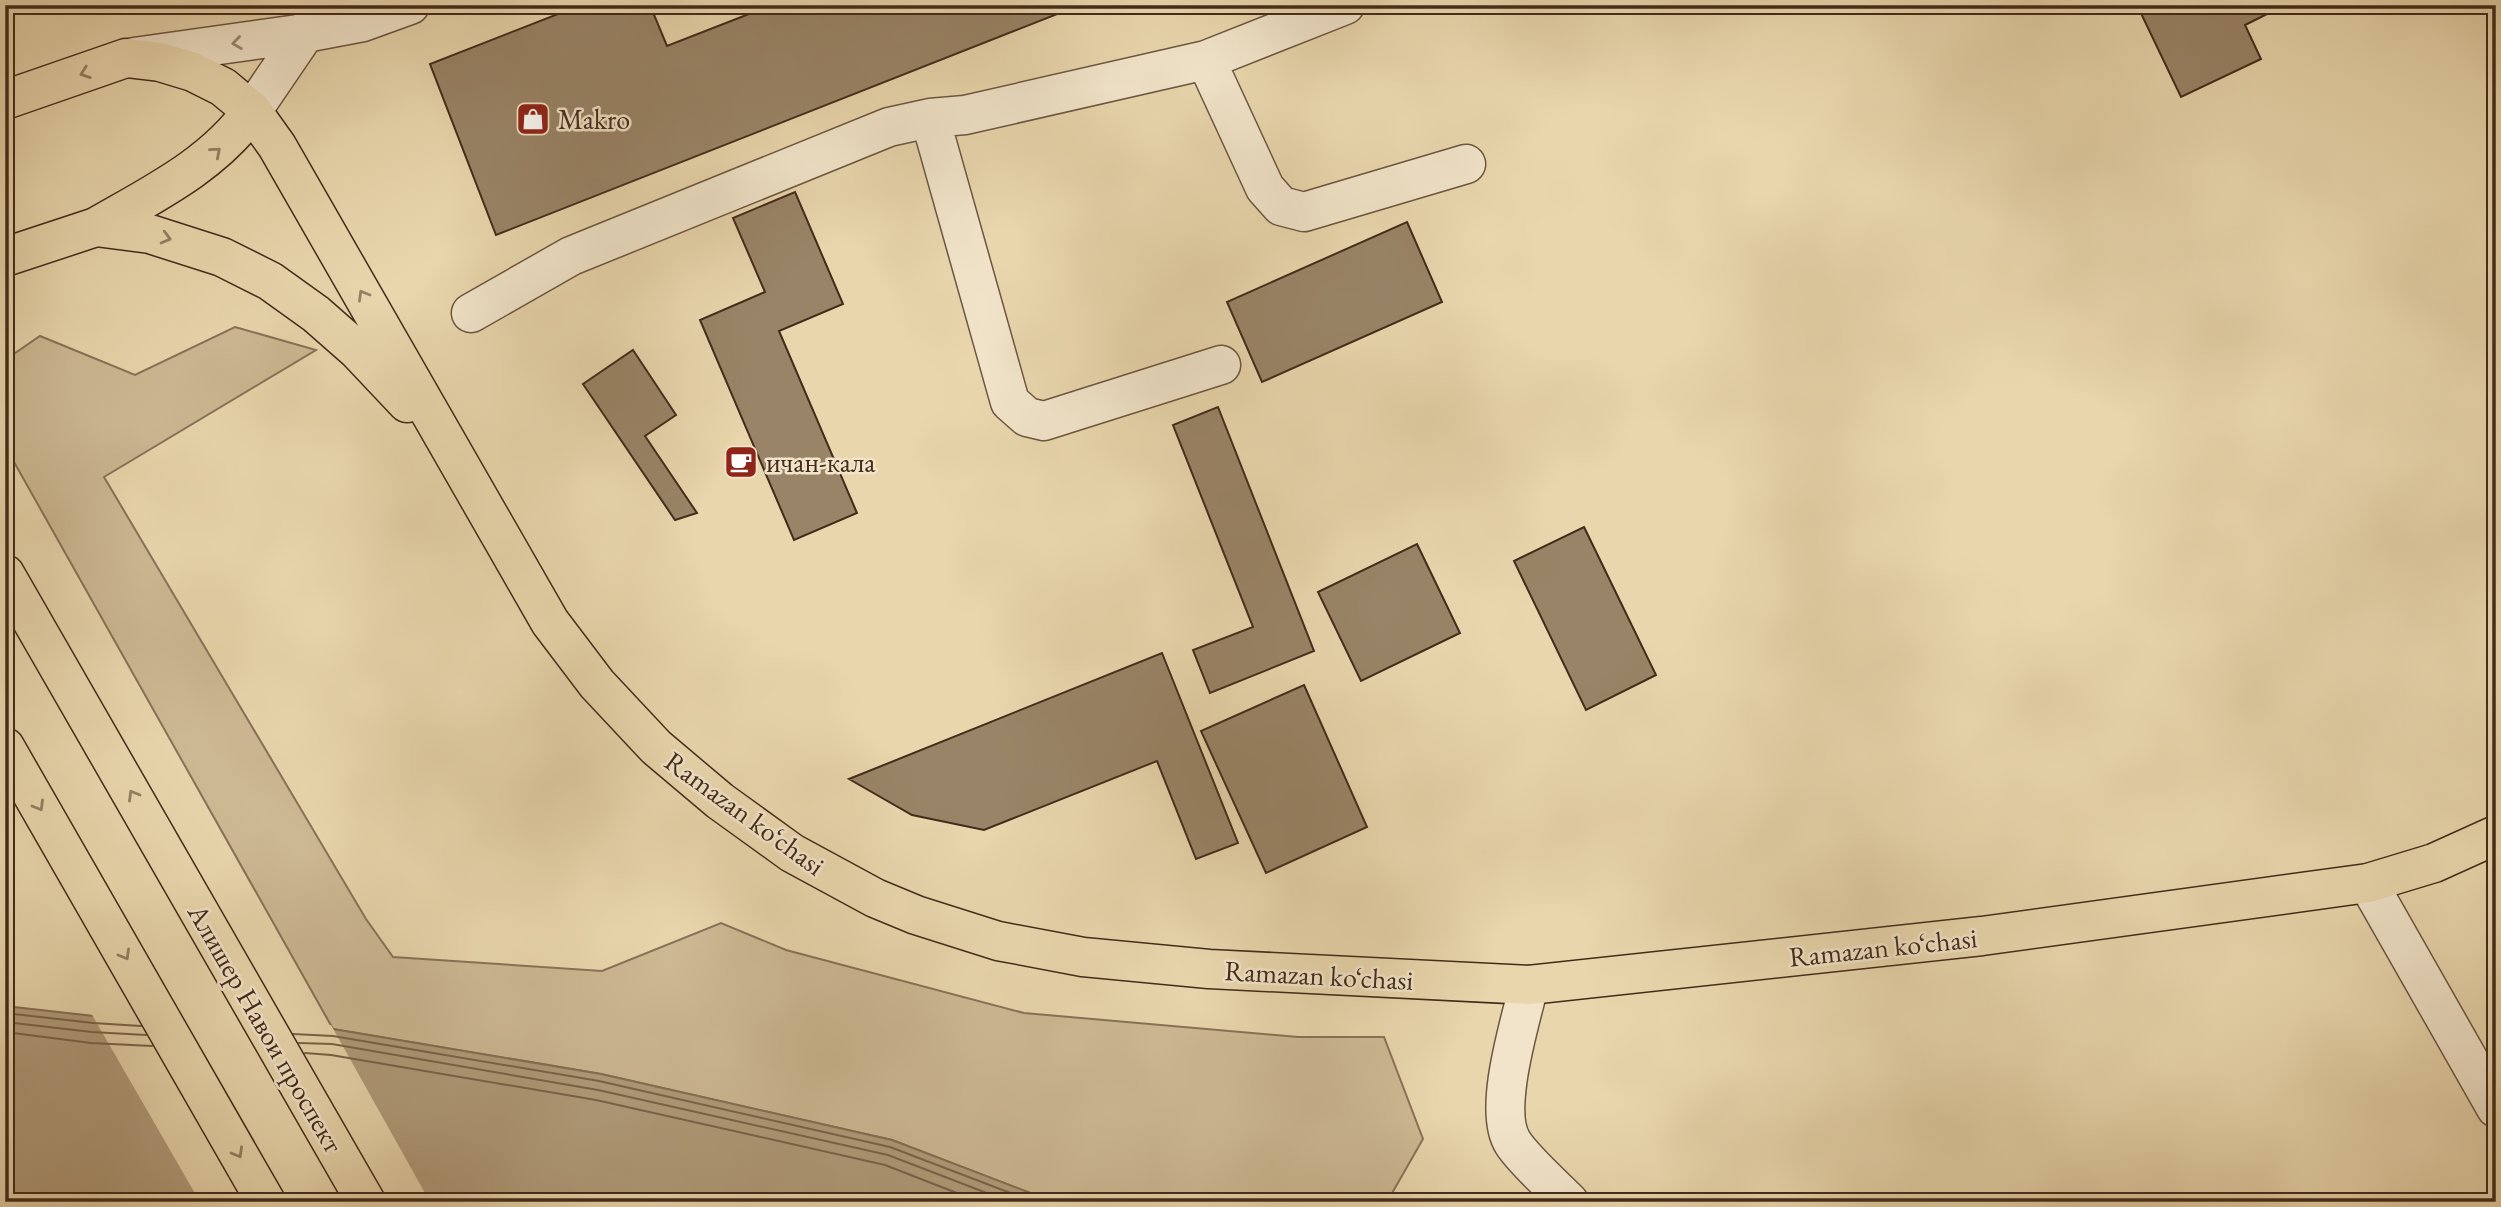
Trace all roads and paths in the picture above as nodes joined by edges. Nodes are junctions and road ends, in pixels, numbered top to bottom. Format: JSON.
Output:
{"nodes":[{"id":1,"x":410,"y":5,"type":"edge"},
{"id":2,"x":1345,"y":5,"type":"edge"},
{"id":3,"x":315,"y":19,"type":"edge"},
{"id":4,"x":126,"y":58,"type":"junction"},
{"id":5,"x":1206,"y":60,"type":"junction"},
{"id":6,"x":5,"y":100,"type":"edge"},
{"id":7,"x":252,"y":111,"type":"junction"},
{"id":8,"x":930,"y":118,"type":"junction"},
{"id":9,"x":1466,"y":164,"type":"dead end"},
{"id":10,"x":96,"y":227,"type":"junction"},
{"id":11,"x":20,"y":252,"type":"edge"},
{"id":12,"x":5,"y":276,"type":"edge"},
{"id":13,"x":471,"y":313,"type":"dead end"},
{"id":14,"x":1221,"y":365,"type":"dead end"},
{"id":15,"x":454,"y":456,"type":"junction"},
{"id":16,"x":5,"y":574,"type":"edge"},
{"id":17,"x":5,"y":747,"type":"edge"},
{"id":18,"x":2496,"y":835,"type":"edge"},
{"id":19,"x":2368,"y":883,"type":"junction"},
{"id":20,"x":1529,"y":985,"type":"junction"},
{"id":21,"x":2496,"y":1108,"type":"edge"},
{"id":22,"x":266,"y":1202,"type":"edge"},
{"id":23,"x":366,"y":1202,"type":"edge"},
{"id":24,"x":1569,"y":1202,"type":"edge"}],
"edges":[{"from":1,"to":3,"type":"street"},
{"from":2,"to":5,"type":"street"},
{"from":3,"to":4,"type":"street","one_way":true},
{"from":3,"to":7,"type":"street"},
{"from":4,"to":6,"type":"main road","one_way":true},
{"from":4,"to":7,"type":"main road","name":"Ramazan ko‘chasi"},
{"from":5,"to":8,"type":"street"},
{"from":5,"to":9,"type":"street"},
{"from":10,"to":7,"type":"main road","one_way":true},
{"from":15,"to":7,"type":"main road","name":"Ramazan ko‘chasi","one_way":true},
{"from":8,"to":13,"type":"street"},
{"from":8,"to":14,"type":"street"},
{"from":10,"to":11,"type":"main road"},
{"from":10,"to":15,"type":"main road","one_way":true},
{"from":11,"to":12,"type":"main road"},
{"from":15,"to":20,"type":"main road","name":"Ramazan ko‘chasi"},
{"from":23,"to":16,"type":"main road","name":"Алишер Навои проспект","one_way":true},
{"from":17,"to":22,"type":"main road","one_way":true},
{"from":18,"to":19,"type":"main road","name":"Ramazan ko‘chasi"},
{"from":19,"to":20,"type":"main road","name":"Ramazan ko‘chasi"},
{"from":19,"to":21,"type":"street"},
{"from":20,"to":24,"type":"street"}]}
